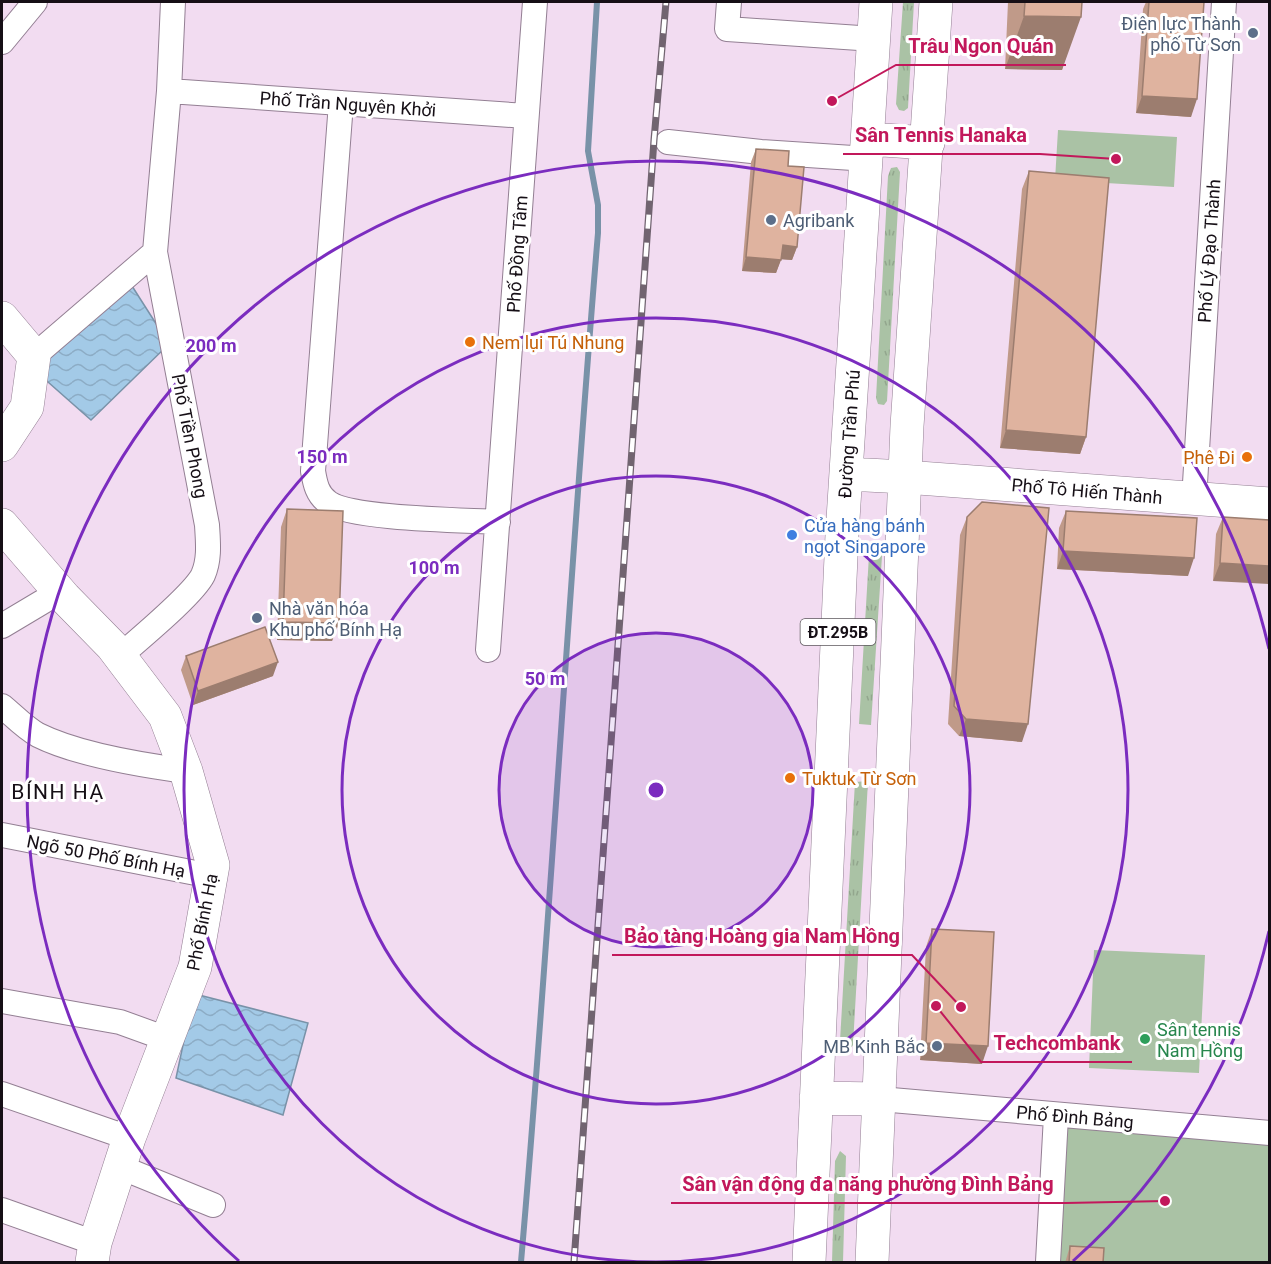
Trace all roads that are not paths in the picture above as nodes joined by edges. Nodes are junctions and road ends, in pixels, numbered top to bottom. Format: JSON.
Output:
{"nodes":[{"id":1,"x":35,"y":2,"type":"edge"},
{"id":2,"x":173,"y":2,"type":"edge"},
{"id":3,"x":535,"y":2,"type":"edge"},
{"id":4,"x":729,"y":2,"type":"edge"},
{"id":5,"x":876,"y":2,"type":"edge"},
{"id":6,"x":936,"y":2,"type":"edge"},
{"id":7,"x":1224,"y":2,"type":"edge"},
{"id":8,"x":874,"y":39,"type":"junction"},
{"id":9,"x":2,"y":42,"type":"edge"},
{"id":10,"x":169,"y":91,"type":"junction"},
{"id":11,"x":341,"y":103,"type":"junction"},
{"id":12,"x":526,"y":116,"type":"junction"},
{"id":13,"x":668,"y":142,"type":"dead end"},
{"id":14,"x":928,"y":143,"type":"junction"},
{"id":15,"x":868,"y":149,"type":"junction"},
{"id":16,"x":155,"y":252,"type":"junction"},
{"id":17,"x":2,"y":318,"type":"edge"},
{"id":18,"x":34,"y":356,"type":"junction"},
{"id":19,"x":2,"y":445,"type":"edge"},
{"id":20,"x":847,"y":474,"type":"junction"},
{"id":21,"x":904,"y":477,"type":"junction"},
{"id":22,"x":1194,"y":500,"type":"junction"},
{"id":23,"x":1269,"y":504,"type":"edge"},
{"id":24,"x":498,"y":522,"type":"junction"},
{"id":25,"x":2,"y":525,"type":"edge"},
{"id":26,"x":59,"y":591,"type":"junction"},
{"id":27,"x":2,"y":626,"type":"edge"},
{"id":28,"x":488,"y":650,"type":"dead end"},
{"id":29,"x":120,"y":656,"type":"junction"},
{"id":30,"x":2,"y":706,"type":"edge"},
{"id":31,"x":186,"y":771,"type":"junction"},
{"id":32,"x":3,"y":842,"type":"edge"},
{"id":33,"x":211,"y":876,"type":"junction"},
{"id":34,"x":2,"y":1001,"type":"edge"},
{"id":35,"x":168,"y":1039,"type":"junction"},
{"id":36,"x":2,"y":1094,"type":"edge"},
{"id":37,"x":816,"y":1098,"type":"junction"},
{"id":38,"x":880,"y":1099,"type":"junction"},
{"id":39,"x":1056,"y":1116,"type":"junction"},
{"id":40,"x":1269,"y":1133,"type":"edge"},
{"id":41,"x":125,"y":1153,"type":"junction"},
{"id":42,"x":213,"y":1205,"type":"dead end"},
{"id":43,"x":2,"y":1210,"type":"edge"},
{"id":44,"x":94,"y":1253,"type":"edge"},
{"id":45,"x":809,"y":1263,"type":"edge"},
{"id":46,"x":872,"y":1263,"type":"edge"},
{"id":47,"x":1048,"y":1263,"type":"edge"}],
"edges":[{"from":1,"to":9,"type":"street"},
{"from":2,"to":10,"type":"street","name":"Phố Tiền Phong"},
{"from":3,"to":12,"type":"street","name":"Phố Đồng Tâm"},
{"from":4,"to":8,"type":"street"},
{"from":5,"to":8,"type":"main road","name":"Đường Trần Phú","number":"ĐT.295B"},
{"from":6,"to":14,"type":"main road","number":"ĐT.295B"},
{"from":7,"to":22,"type":"street","name":"Phố Lý Đạo Thành"},
{"from":8,"to":15,"type":"main road","name":"Đường Trần Phú","number":"ĐT.295B"},
{"from":10,"to":11,"type":"street","name":"Phố Trần Nguyên Khởi"},
{"from":10,"to":16,"type":"street","name":"Phố Tiền Phong"},
{"from":11,"to":12,"type":"street","name":"Phố Trần Nguyên Khởi"},
{"from":11,"to":24,"type":"street"},
{"from":12,"to":24,"type":"street","name":"Phố Đồng Tâm"},
{"from":13,"to":15,"type":"street"},
{"from":14,"to":15,"type":"main road"},
{"from":14,"to":21,"type":"main road","number":"ĐT.295B"},
{"from":15,"to":20,"type":"main road","name":"Đường Trần Phú","number":"ĐT.295B"},
{"from":16,"to":18,"type":"street"},
{"from":16,"to":29,"type":"street","name":"Phố Tiền Phong"},
{"from":17,"to":18,"type":"main road"},
{"from":18,"to":19,"type":"main road"},
{"from":20,"to":21,"type":"main road","name":"Phố Tô Hiến Thành"},
{"from":20,"to":37,"type":"main road","name":"Đường Trần Phú","number":"ĐT.295B"},
{"from":21,"to":22,"type":"main road","name":"Phố Tô Hiến Thành"},
{"from":21,"to":38,"type":"main road","number":"ĐT.295B"},
{"from":22,"to":23,"type":"main road","name":"Phố Tô Hiến Thành"},
{"from":24,"to":28,"type":"street","name":"Phố Đồng Tâm"},
{"from":25,"to":26,"type":"main road","name":"Phố Bính Hạ"},
{"from":26,"to":27,"type":"street"},
{"from":26,"to":29,"type":"main road","name":"Phố Bính Hạ"},
{"from":29,"to":31,"type":"main road","name":"Phố Bính Hạ"},
{"from":30,"to":31,"type":"street"},
{"from":31,"to":33,"type":"main road","name":"Phố Bính Hạ"},
{"from":32,"to":33,"type":"street","name":"Ngõ 50 Phố Bính Hạ"},
{"from":33,"to":35,"type":"main road","name":"Phố Bính Hạ"},
{"from":34,"to":35,"type":"street"},
{"from":35,"to":41,"type":"main road","name":"Phố Bính Hạ"},
{"from":36,"to":41,"type":"street"},
{"from":37,"to":38,"type":"main road"},
{"from":37,"to":45,"type":"main road","name":"Đường Trần Phú","number":"ĐT.295B"},
{"from":38,"to":39,"type":"street","name":"Phố Đình Bảng"},
{"from":38,"to":46,"type":"main road","number":"ĐT.295B"},
{"from":39,"to":40,"type":"street","name":"Phố Đình Bảng"},
{"from":39,"to":47,"type":"street"},
{"from":41,"to":42,"type":"street"},
{"from":41,"to":44,"type":"main road","name":"Phố Bính Hạ"},
{"from":43,"to":44,"type":"street"}]}
